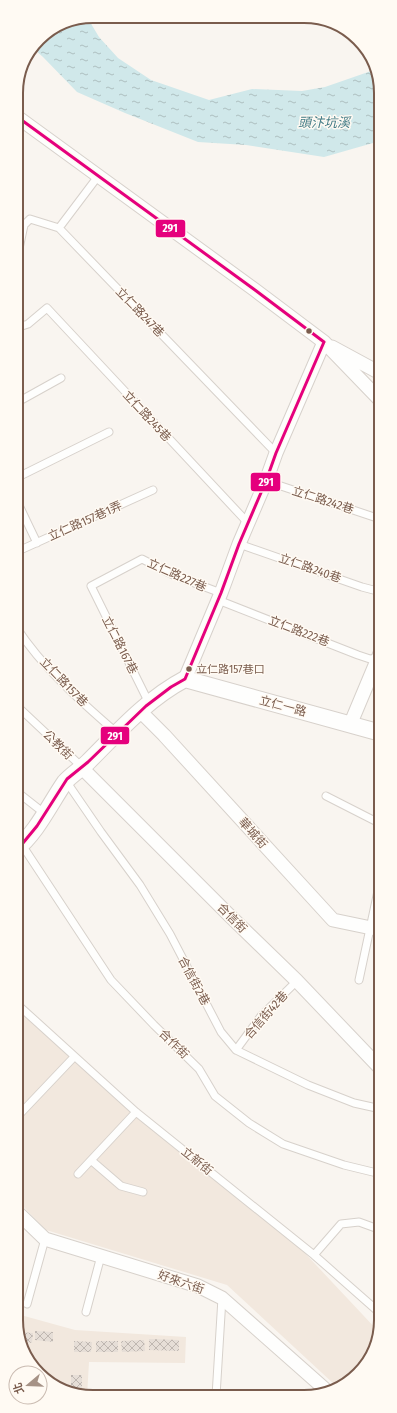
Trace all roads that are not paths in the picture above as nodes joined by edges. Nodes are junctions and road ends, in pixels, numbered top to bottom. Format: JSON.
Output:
{"nodes":[{"id":1,"x":23,"y":121,"type":"edge"},
{"id":2,"x":99,"y":176,"type":"junction"},
{"id":3,"x":59,"y":228,"type":"junction"},
{"id":4,"x":23,"y":230,"type":"edge"},
{"id":5,"x":23,"y":326,"type":"edge"},
{"id":6,"x":324,"y":342,"type":"junction"},
{"id":7,"x":374,"y":370,"type":"edge"},
{"id":8,"x":62,"y":378,"type":"dead end"},
{"id":9,"x":374,"y":394,"type":"edge"},
{"id":10,"x":23,"y":399,"type":"edge"},
{"id":11,"x":109,"y":432,"type":"dead end"},
{"id":12,"x":276,"y":453,"type":"junction"},
{"id":13,"x":23,"y":475,"type":"edge"},
{"id":14,"x":266,"y":481,"type":"junction"},
{"id":15,"x":153,"y":490,"type":"dead end"},
{"id":16,"x":23,"y":514,"type":"edge"},
{"id":17,"x":374,"y":517,"type":"edge"},
{"id":18,"x":248,"y":523,"type":"junction"},
{"id":19,"x":37,"y":543,"type":"junction"},
{"id":20,"x":239,"y":544,"type":"junction"},
{"id":21,"x":23,"y":549,"type":"edge"},
{"id":22,"x":91,"y":586,"type":"joint"},
{"id":23,"x":374,"y":590,"type":"edge"},
{"id":24,"x":220,"y":597,"type":"junction"},
{"id":25,"x":23,"y":637,"type":"edge"},
{"id":26,"x":374,"y":658,"type":"edge"},
{"id":27,"x":374,"y":670,"type":"edge"},
{"id":28,"x":185,"y":679,"type":"junction"},
{"id":29,"x":145,"y":707,"type":"junction"},
{"id":30,"x":23,"y":712,"type":"edge"},
{"id":31,"x":350,"y":725,"type":"junction"},
{"id":32,"x":374,"y":731,"type":"edge"},
{"id":33,"x":117,"y":733,"type":"junction"},
{"id":34,"x":82,"y":768,"type":"junction"},
{"id":35,"x":66,"y":781,"type":"junction"},
{"id":36,"x":326,"y":796,"type":"dead end"},
{"id":37,"x":23,"y":797,"type":"edge"},
{"id":38,"x":44,"y":814,"type":"junction"},
{"id":39,"x":374,"y":820,"type":"edge"},
{"id":40,"x":23,"y":843,"type":"edge"},
{"id":41,"x":23,"y":853,"type":"edge"},
{"id":42,"x":374,"y":929,"type":"edge"},
{"id":43,"x":374,"y":932,"type":"edge"},
{"id":44,"x":359,"y":980,"type":"dead end"},
{"id":45,"x":297,"y":981,"type":"junction"},
{"id":46,"x":23,"y":1010,"type":"edge"},
{"id":47,"x":236,"y":1050,"type":"junction"},
{"id":48,"x":74,"y":1057,"type":"junction"},
{"id":49,"x":374,"y":1062,"type":"edge"},
{"id":50,"x":374,"y":1107,"type":"edge"},
{"id":51,"x":23,"y":1111,"type":"edge"},
{"id":52,"x":136,"y":1112,"type":"junction"},
{"id":53,"x":92,"y":1161,"type":"junction"},
{"id":54,"x":374,"y":1172,"type":"edge"},
{"id":55,"x":78,"y":1174,"type":"dead end"},
{"id":56,"x":143,"y":1192,"type":"dead end"},
{"id":57,"x":23,"y":1218,"type":"edge"},
{"id":58,"x":374,"y":1227,"type":"edge"},
{"id":59,"x":45,"y":1239,"type":"junction"},
{"id":60,"x":314,"y":1255,"type":"junction"},
{"id":61,"x":101,"y":1256,"type":"junction"},
{"id":62,"x":222,"y":1298,"type":"junction"},
{"id":63,"x":27,"y":1304,"type":"dead end"},
{"id":64,"x":374,"y":1308,"type":"edge"},
{"id":65,"x":86,"y":1312,"type":"dead end"},
{"id":66,"x":323,"y":1387,"type":"edge"},
{"id":67,"x":216,"y":1390,"type":"edge"}],
"edges":[{"from":1,"to":2,"type":"street"},
{"from":2,"to":3,"type":"lane"},
{"from":2,"to":6,"type":"street"},
{"from":3,"to":4,"type":"lane","name":"立仁路247巷"},
{"from":3,"to":12,"type":"lane","name":"立仁路247巷"},
{"from":5,"to":18,"type":"lane","name":"立仁路245巷"},
{"from":6,"to":7,"type":"street"},
{"from":6,"to":9,"type":"street"},
{"from":6,"to":12,"type":"street"},
{"from":8,"to":10,"type":"lane"},
{"from":11,"to":13,"type":"lane"},
{"from":12,"to":14,"type":"street"},
{"from":14,"to":17,"type":"lane","name":"立仁路242巷"},
{"from":14,"to":18,"type":"street"},
{"from":15,"to":19,"type":"lane","name":"立仁路157巷1弄"},
{"from":16,"to":19,"type":"lane"},
{"from":18,"to":20,"type":"street"},
{"from":19,"to":21,"type":"lane","name":"立仁路157巷1弄"},
{"from":20,"to":23,"type":"lane","name":"立仁路240巷"},
{"from":20,"to":24,"type":"street"},
{"from":22,"to":24,"type":"lane","name":"立仁路227巷"},
{"from":22,"to":29,"type":"lane","name":"立仁路167巷"},
{"from":24,"to":26,"type":"lane","name":"立仁路222巷"},
{"from":24,"to":28,"type":"street"},
{"from":25,"to":33,"type":"lane","name":"立仁路157巷"},
{"from":27,"to":31,"type":"street"},
{"from":28,"to":29,"type":"street"},
{"from":28,"to":31,"type":"street","name":"立仁一路"},
{"from":29,"to":33,"type":"street"},
{"from":29,"to":42,"type":"street","name":"華城街"},
{"from":30,"to":34,"type":"lane","name":"公教街"},
{"from":31,"to":32,"type":"street","name":"立仁一路"},
{"from":33,"to":34,"type":"street"},
{"from":34,"to":35,"type":"street"},
{"from":34,"to":45,"type":"street","name":"合信街"},
{"from":35,"to":38,"type":"street"},
{"from":35,"to":47,"type":"lane","name":"合信街2巷"},
{"from":36,"to":39,"type":"lane"},
{"from":37,"to":38,"type":"lane"},
{"from":38,"to":40,"type":"street"},
{"from":41,"to":54,"type":"lane","name":"合作街"},
{"from":43,"to":44,"type":"lane"},
{"from":45,"to":47,"type":"lane","name":"合信街42巷"},
{"from":45,"to":49,"type":"street","name":"合信街"},
{"from":46,"to":48,"type":"lane","name":"立新街"},
{"from":47,"to":50,"type":"lane","name":"合信街2巷"},
{"from":48,"to":51,"type":"lane"},
{"from":48,"to":52,"type":"lane","name":"立新街"},
{"from":52,"to":53,"type":"lane"},
{"from":52,"to":60,"type":"lane","name":"立新街"},
{"from":53,"to":55,"type":"lane"},
{"from":53,"to":56,"type":"lane"},
{"from":57,"to":59,"type":"street","name":"好來六街"},
{"from":58,"to":60,"type":"lane"},
{"from":59,"to":61,"type":"street","name":"好來六街"},
{"from":59,"to":63,"type":"lane"},
{"from":60,"to":64,"type":"lane","name":"立新街"},
{"from":61,"to":62,"type":"street","name":"好來六街"},
{"from":61,"to":65,"type":"lane"},
{"from":62,"to":66,"type":"street","name":"好來六街"},
{"from":62,"to":67,"type":"lane"}]}
